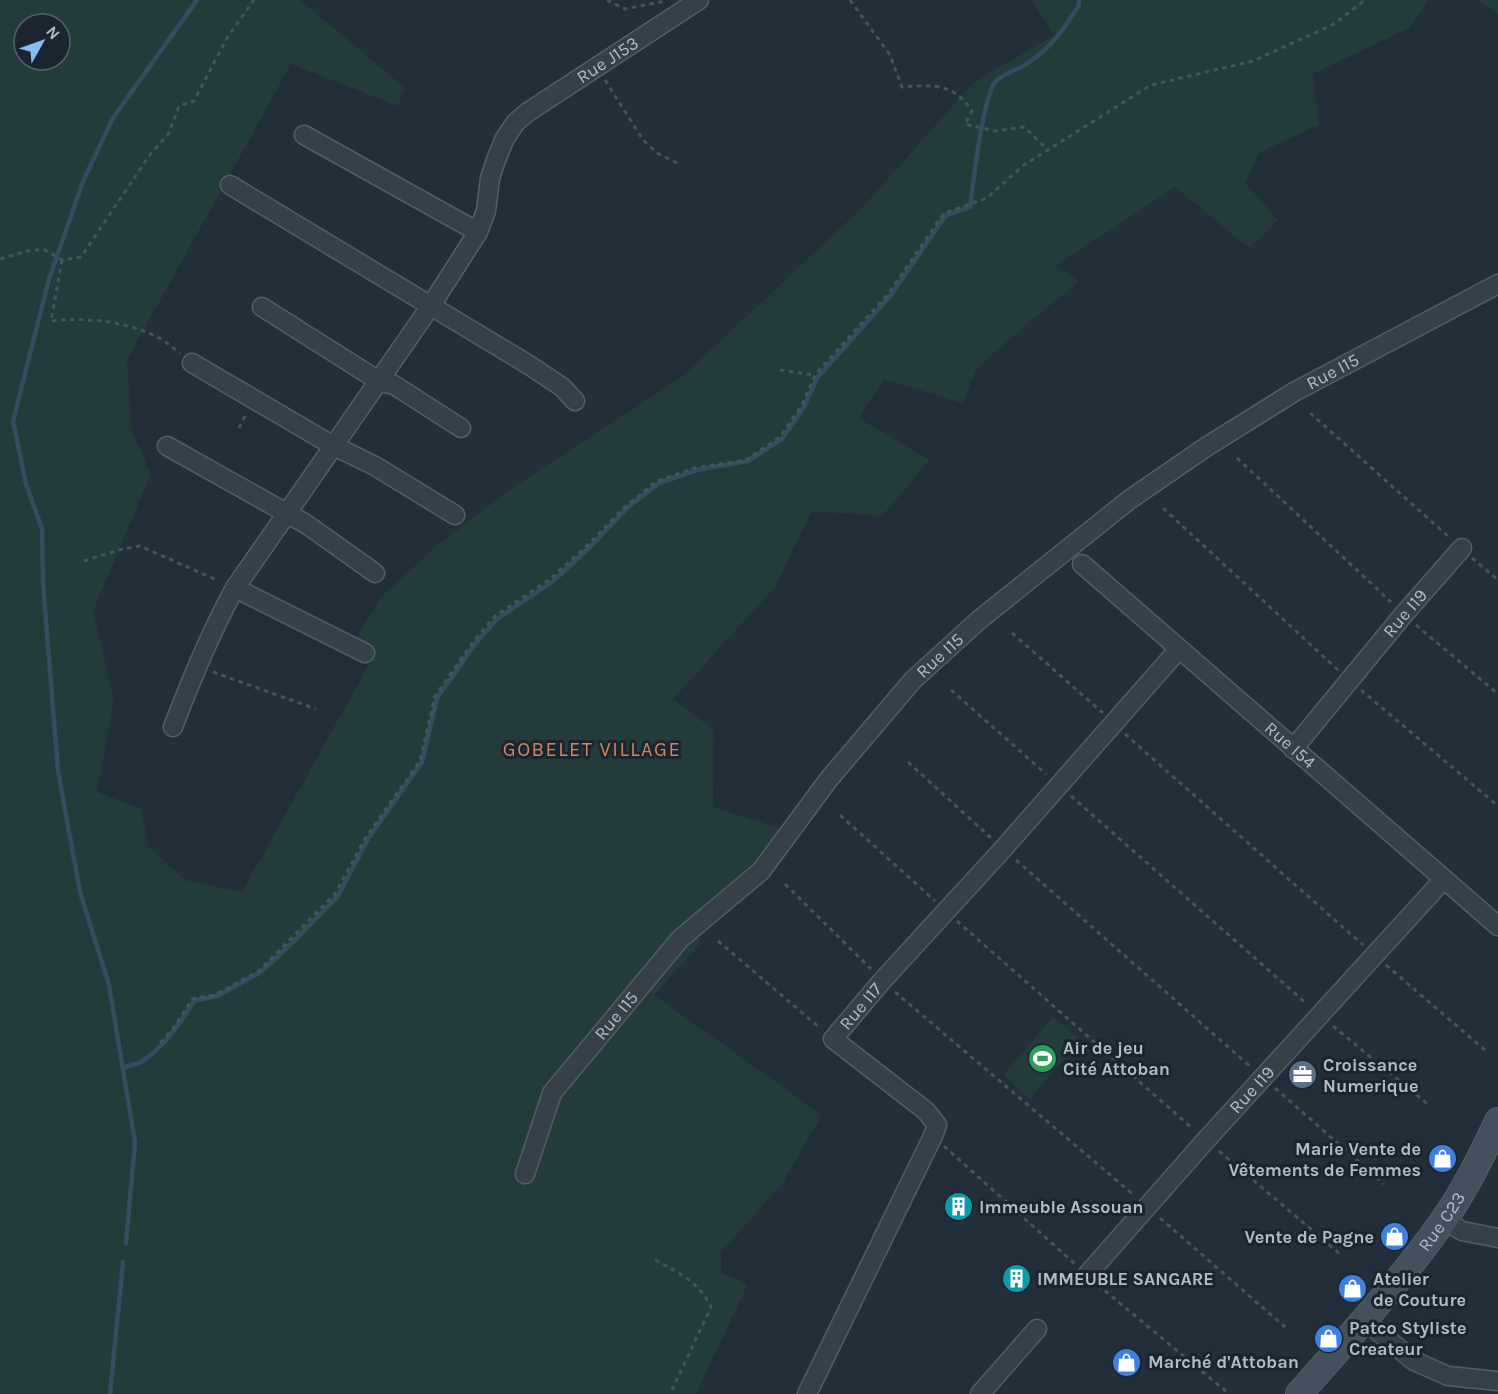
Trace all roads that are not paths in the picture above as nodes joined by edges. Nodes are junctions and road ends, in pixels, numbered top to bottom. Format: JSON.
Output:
{"nodes":[{"id":1,"x":699,"y":0,"type":"edge"},
{"id":2,"x":304,"y":135,"type":"dead end"},
{"id":3,"x":230,"y":185,"type":"dead end"},
{"id":4,"x":478,"y":232,"type":"junction"},
{"id":5,"x":1498,"y":284,"type":"edge"},
{"id":6,"x":262,"y":307,"type":"dead end"},
{"id":7,"x":430,"y":307,"type":"junction"},
{"id":8,"x":192,"y":363,"type":"road end"},
{"id":9,"x":378,"y":381,"type":"junction"},
{"id":10,"x":575,"y":401,"type":"dead end"},
{"id":11,"x":460,"y":428,"type":"dead end"},
{"id":12,"x":333,"y":445,"type":"junction"},
{"id":13,"x":167,"y":446,"type":"dead end"},
{"id":14,"x":286,"y":513,"type":"junction"},
{"id":15,"x":455,"y":515,"type":"dead end"},
{"id":16,"x":1462,"y":548,"type":"road end"},
{"id":17,"x":1082,"y":564,"type":"dead end"},
{"id":18,"x":375,"y":573,"type":"dead end"},
{"id":19,"x":235,"y":588,"type":"junction"},
{"id":20,"x":1179,"y":649,"type":"junction"},
{"id":21,"x":365,"y":653,"type":"dead end"},
{"id":22,"x":172,"y":727,"type":"dead end"},
{"id":23,"x":1293,"y":749,"type":"junction"},
{"id":24,"x":1444,"y":879,"type":"junction"},
{"id":25,"x":1498,"y":926,"type":"edge"},
{"id":26,"x":1498,"y":1121,"type":"edge"},
{"id":27,"x":525,"y":1174,"type":"dead end"},
{"id":28,"x":1444,"y":1220,"type":"junction"},
{"id":29,"x":1498,"y":1238,"type":"edge"},
{"id":30,"x":1087,"y":1275,"type":"dead end"},
{"id":31,"x":1364,"y":1320,"type":"junction"},
{"id":32,"x":1037,"y":1329,"type":"dead end"},
{"id":33,"x":1498,"y":1381,"type":"edge"},
{"id":34,"x":807,"y":1394,"type":"edge"},
{"id":35,"x":980,"y":1394,"type":"edge"},
{"id":36,"x":1299,"y":1394,"type":"edge"}],
"edges":[{"from":1,"to":4,"type":"street","name":"Rue J153"},
{"from":2,"to":4,"type":"street"},
{"from":3,"to":7,"type":"street"},
{"from":4,"to":7,"type":"street"},
{"from":5,"to":27,"type":"street","name":"Rue I15"},
{"from":6,"to":9,"type":"street"},
{"from":7,"to":9,"type":"street"},
{"from":7,"to":10,"type":"street"},
{"from":8,"to":12,"type":"street"},
{"from":9,"to":11,"type":"street"},
{"from":9,"to":12,"type":"street"},
{"from":12,"to":14,"type":"street"},
{"from":12,"to":15,"type":"street"},
{"from":13,"to":14,"type":"street"},
{"from":14,"to":18,"type":"street"},
{"from":14,"to":19,"type":"street"},
{"from":16,"to":23,"type":"street","name":"Rue I19"},
{"from":17,"to":20,"type":"street","name":"Rue I54"},
{"from":19,"to":21,"type":"street"},
{"from":19,"to":22,"type":"street"},
{"from":20,"to":23,"type":"street","name":"Rue I54"},
{"from":20,"to":34,"type":"street","name":"Rue I17"},
{"from":23,"to":24,"type":"street","name":"Rue I54"},
{"from":24,"to":25,"type":"street","name":"Rue I54"},
{"from":24,"to":30,"type":"street","name":"Rue I19"},
{"from":26,"to":28,"type":"street","name":"Rue C23"},
{"from":28,"to":29,"type":"street"},
{"from":28,"to":31,"type":"street","name":"Rue C23"},
{"from":31,"to":33,"type":"street"},
{"from":31,"to":36,"type":"street","name":"Rue C23"},
{"from":32,"to":35,"type":"street"}]}
